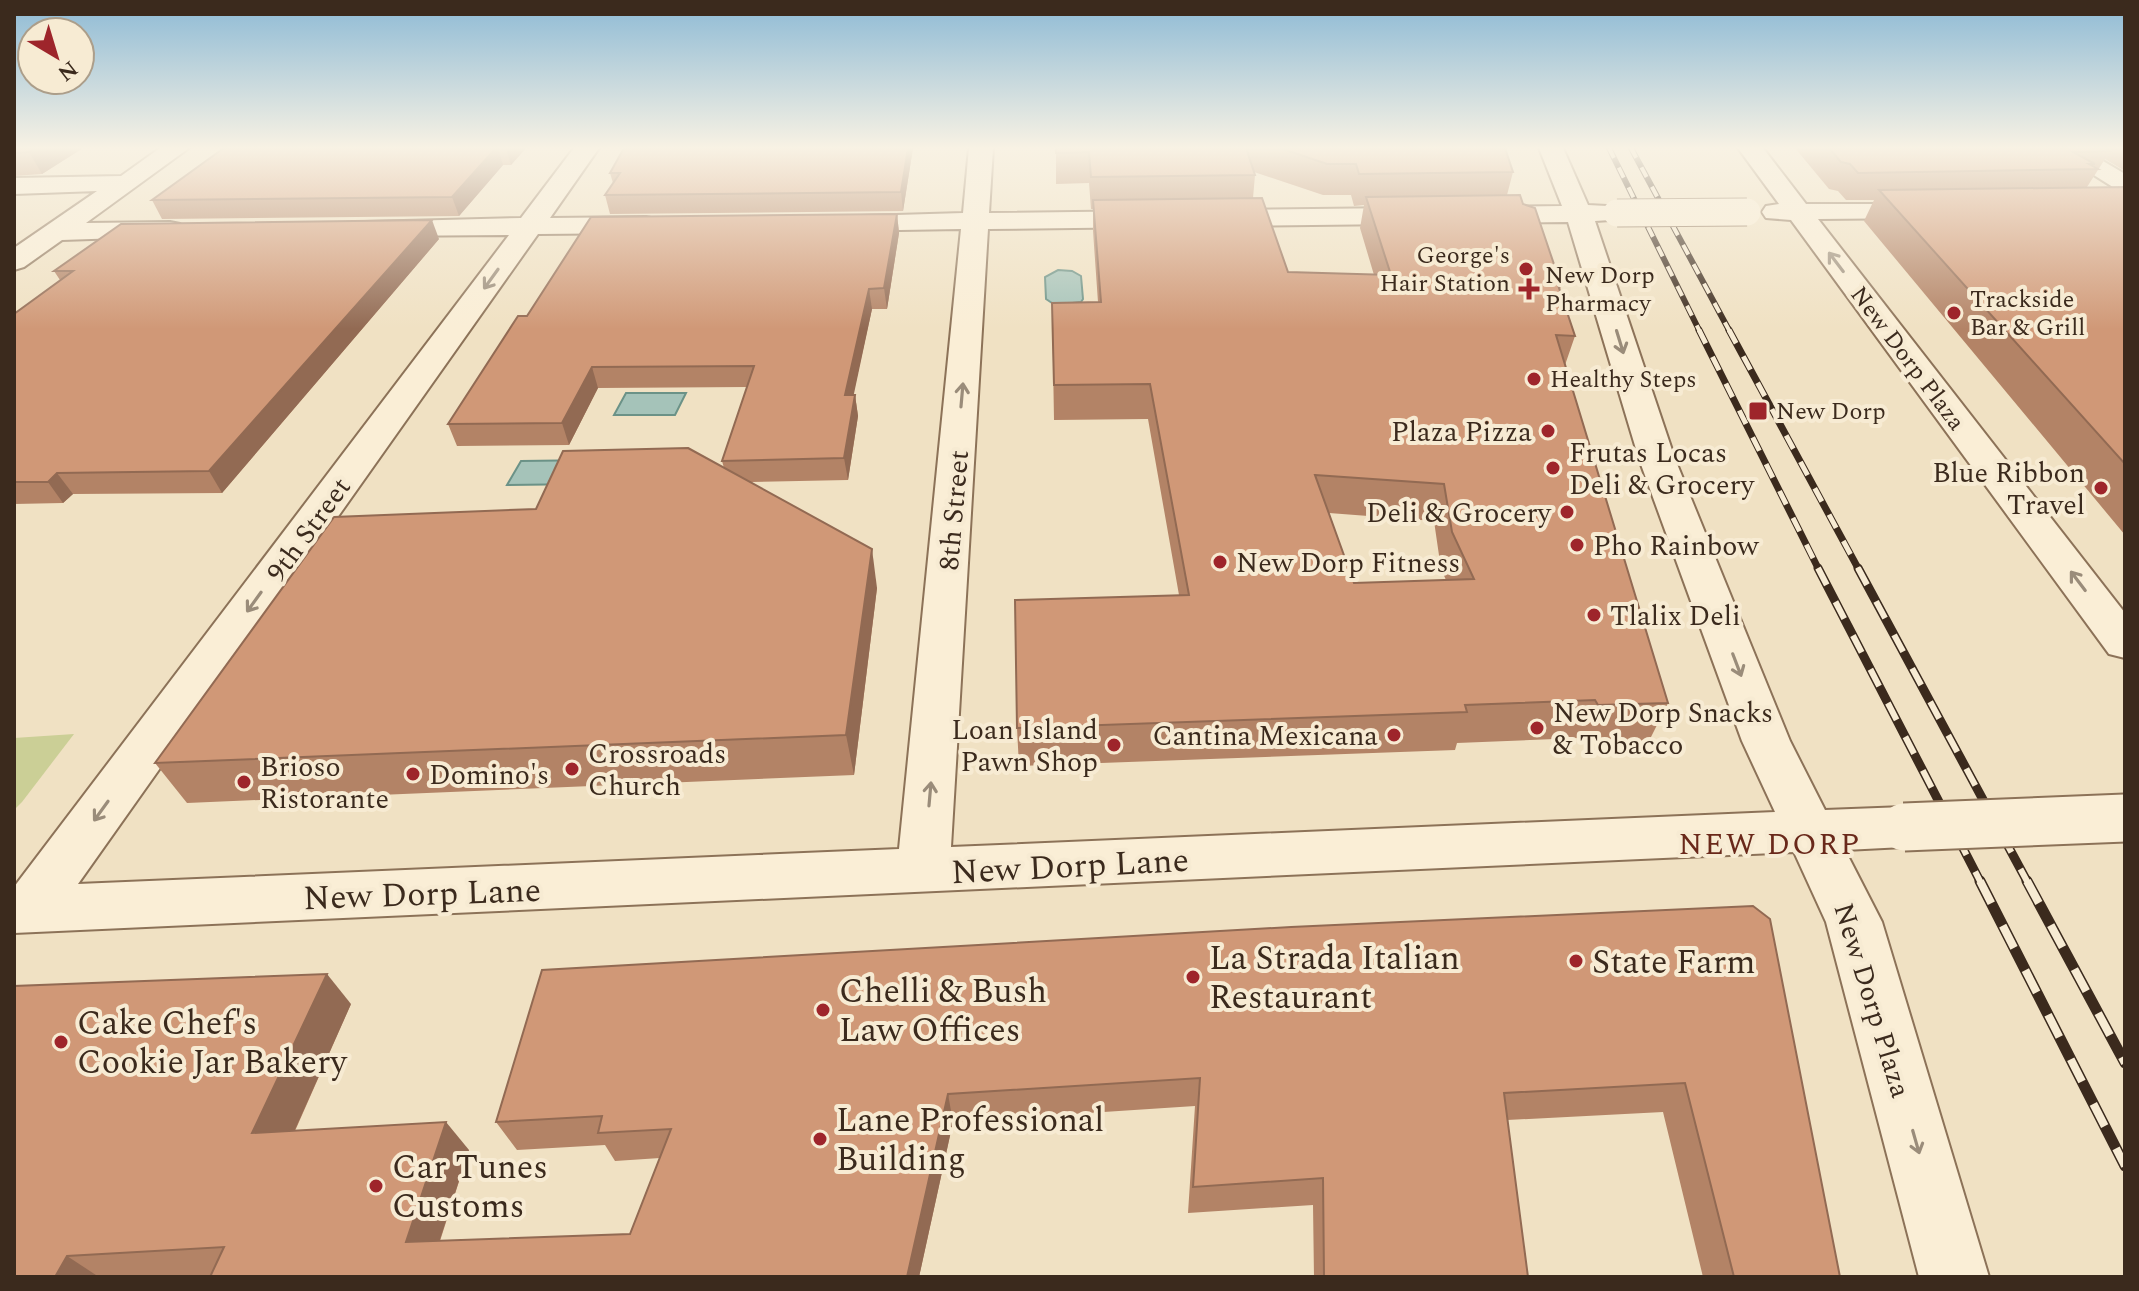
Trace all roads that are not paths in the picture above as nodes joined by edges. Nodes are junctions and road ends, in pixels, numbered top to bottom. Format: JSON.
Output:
{"nodes":[{"id":1,"x":90,"y":208,"type":"edge"},
{"id":2,"x":543,"y":208,"type":"edge"},
{"id":3,"x":978,"y":208,"type":"edge"},
{"id":4,"x":1594,"y":208,"type":"edge"},
{"id":5,"x":1795,"y":208,"type":"edge"},
{"id":6,"x":1958,"y":210,"type":"edge"},
{"id":7,"x":1798,"y":212,"type":"junction"},
{"id":8,"x":1598,"y":214,"type":"junction"},
{"id":9,"x":977,"y":221,"type":"junction"},
{"id":10,"x":809,"y":223,"type":"edge"},
{"id":11,"x":668,"y":225,"type":"edge"},
{"id":12,"x":529,"y":227,"type":"junction"},
{"id":13,"x":345,"y":229,"type":"edge"},
{"id":14,"x":190,"y":230,"type":"edge"},
{"id":15,"x":56,"y":232,"type":"junction"},
{"id":16,"x":14,"y":261,"type":"edge"},
{"id":17,"x":2125,"y":643,"type":"edge"},
{"id":18,"x":2125,"y":818,"type":"edge"},
{"id":19,"x":1810,"y":831,"type":"junction"},
{"id":20,"x":923,"y":871,"type":"junction"},
{"id":21,"x":21,"y":910,"type":"edge"},
{"id":22,"x":1954,"y":1277,"type":"edge"}],
"edges":[{"from":1,"to":15,"type":"street"},
{"from":2,"to":12,"type":"street","name":"9th Street"},
{"from":3,"to":9,"type":"street","name":"8th Street"},
{"from":4,"to":8,"type":"street","name":"New Dorp Plaza"},
{"from":5,"to":7,"type":"street","name":"New Dorp Plaza"},
{"from":6,"to":7,"type":"street"},
{"from":7,"to":8,"type":"street","bridge":true},
{"from":17,"to":7,"type":"street","name":"New Dorp Plaza","one_way":true},
{"from":8,"to":9,"type":"street"},
{"from":8,"to":19,"type":"street","name":"New Dorp Plaza","one_way":true},
{"from":9,"to":10,"type":"street"},
{"from":20,"to":9,"type":"street","name":"8th Street","one_way":true},
{"from":11,"to":12,"type":"street"},
{"from":12,"to":13,"type":"street"},
{"from":12,"to":21,"type":"street","name":"9th Street","one_way":true},
{"from":14,"to":15,"type":"street"},
{"from":15,"to":16,"type":"street"},
{"from":18,"to":19,"type":"street","name":"New Dorp Lane","bridge":true},
{"from":19,"to":20,"type":"street","name":"New Dorp Lane"},
{"from":19,"to":22,"type":"street","name":"New Dorp Plaza","one_way":true},
{"from":20,"to":21,"type":"street","name":"New Dorp Lane"}]}
